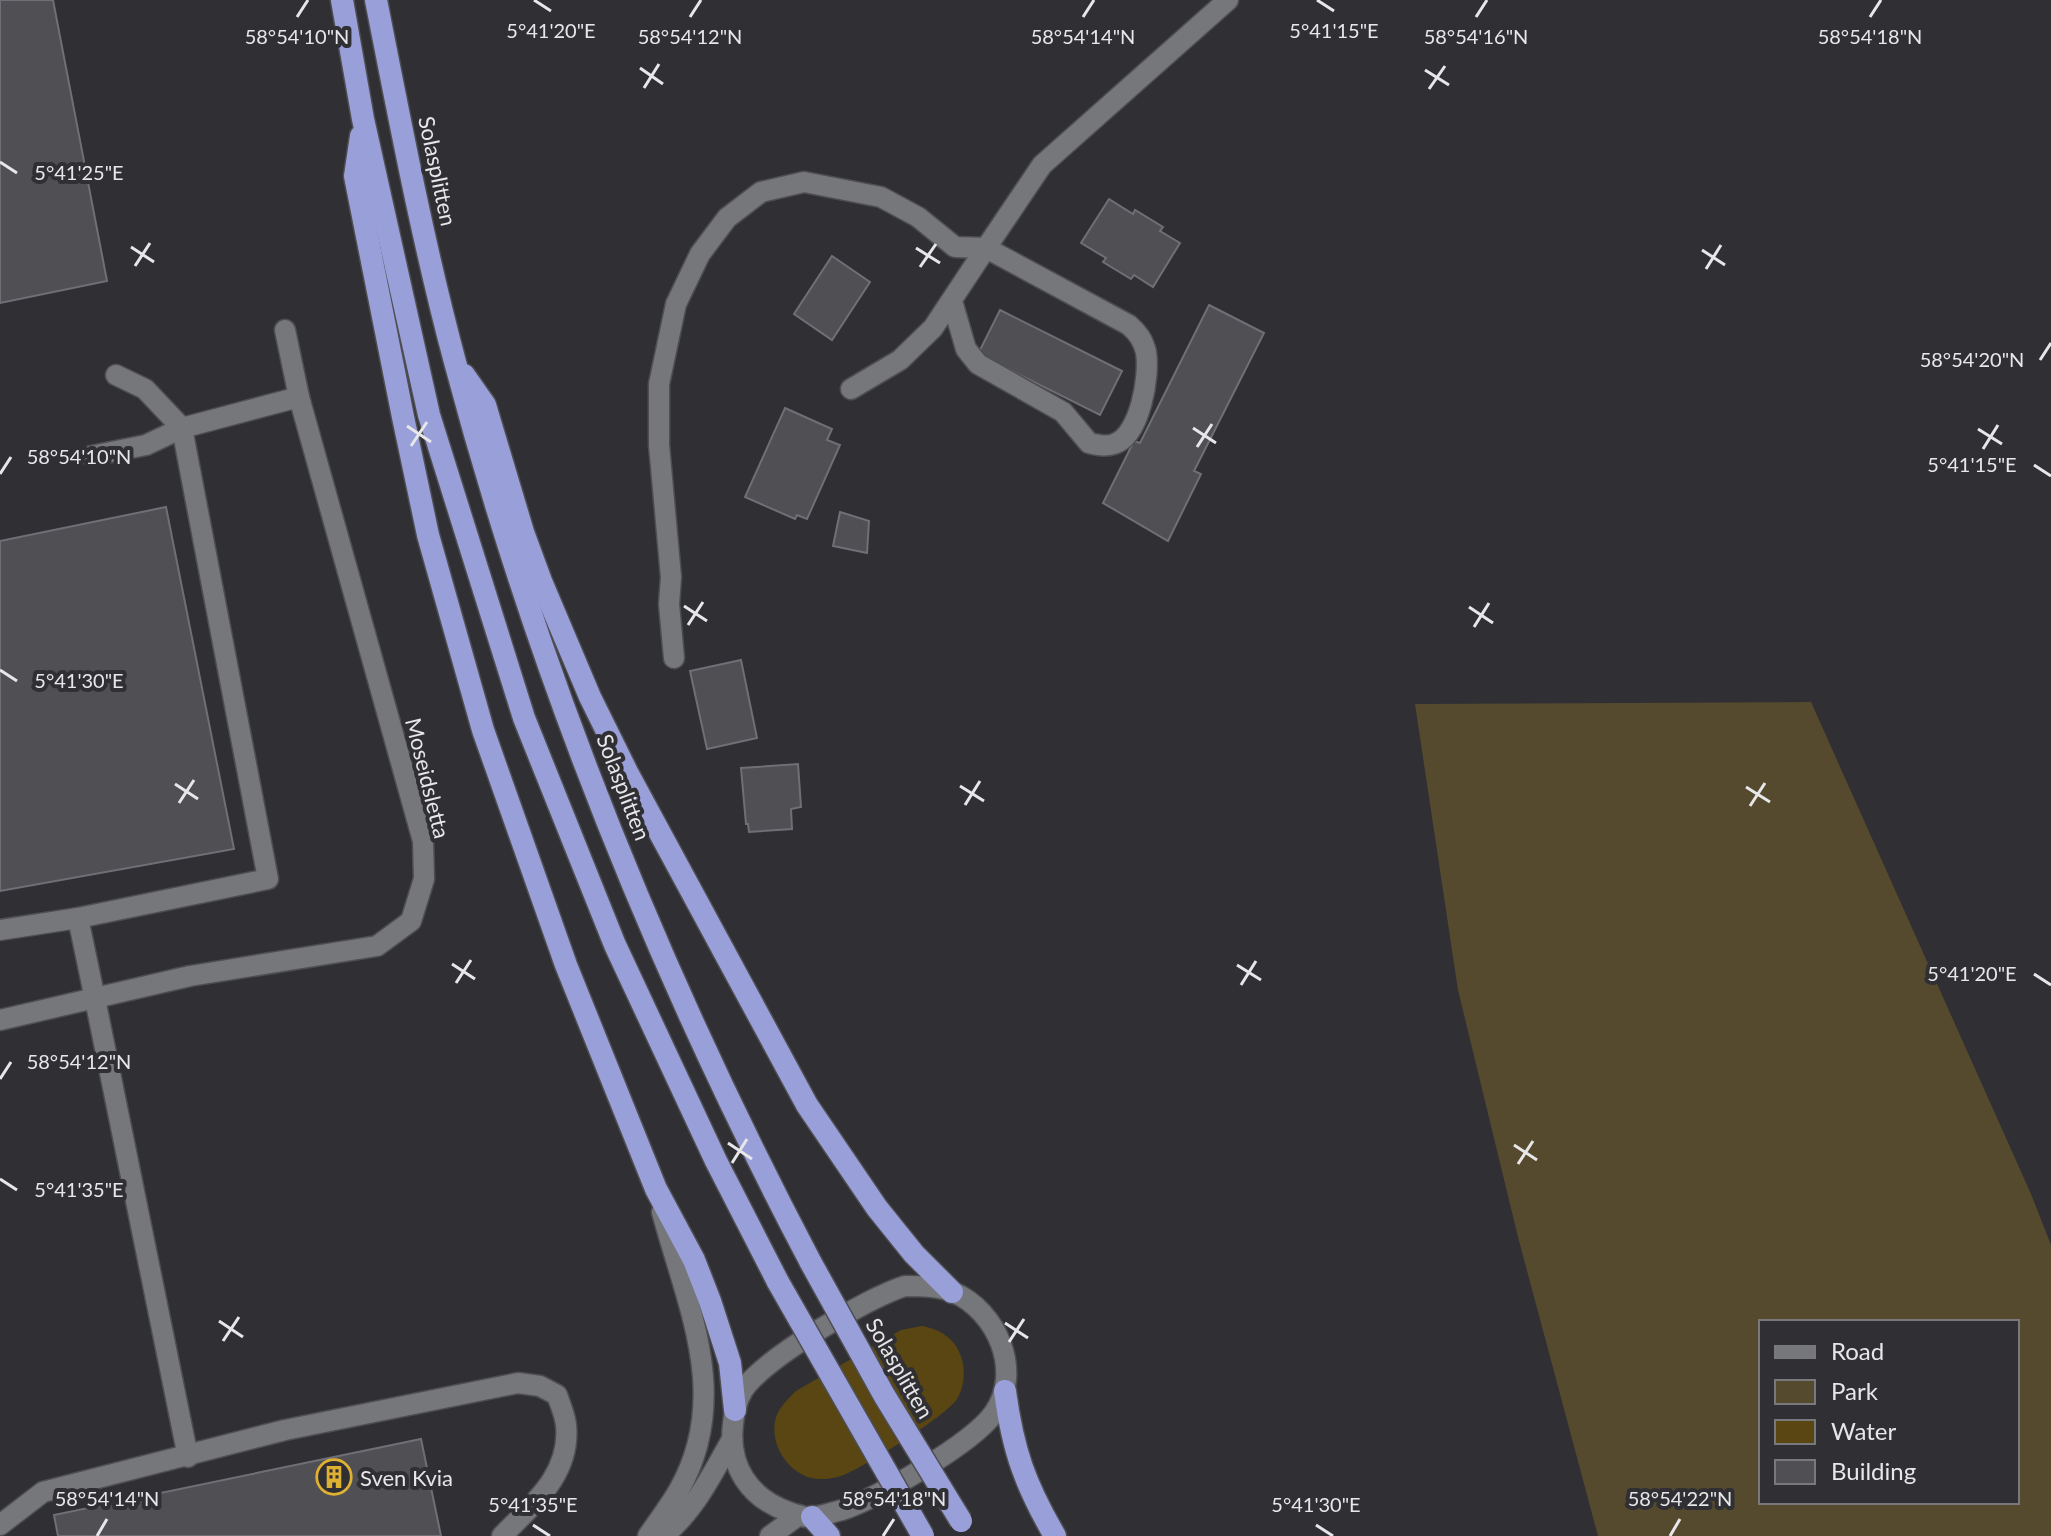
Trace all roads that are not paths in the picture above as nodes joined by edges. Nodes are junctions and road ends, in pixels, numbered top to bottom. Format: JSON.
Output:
{"nodes":[{"id":1,"x":342,"y":0,"type":"edge"},
{"id":2,"x":376,"y":0,"type":"edge"},
{"id":3,"x":1228,"y":0,"type":"edge"},
{"id":4,"x":363,"y":119,"type":"junction"},
{"id":5,"x":986,"y":248,"type":"junction"},
{"id":6,"x":952,"y":301,"type":"junction"},
{"id":7,"x":285,"y":330,"type":"dead end"},
{"id":8,"x":454,"y":359,"type":"junction"},
{"id":9,"x":116,"y":375,"type":"dead end"},
{"id":10,"x":851,"y":389,"type":"dead end"},
{"id":11,"x":299,"y":397,"type":"junction"},
{"id":12,"x":182,"y":428,"type":"junction"},
{"id":13,"x":91,"y":456,"type":"dead end"},
{"id":14,"x":674,"y":658,"type":"dead end"},
{"id":15,"x":78,"y":918,"type":"junction"},
{"id":16,"x":0,"y":930,"type":"edge"},
{"id":17,"x":95,"y":999,"type":"junction"},
{"id":18,"x":0,"y":1020,"type":"edge"},
{"id":19,"x":656,"y":1189,"type":"junction"},
{"id":20,"x":952,"y":1292,"type":"junction"},
{"id":21,"x":1005,"y":1391,"type":"junction"},
{"id":22,"x":735,"y":1410,"type":"junction"},
{"id":23,"x":731,"y":1441,"type":"junction"},
{"id":24,"x":188,"y":1457,"type":"junction"},
{"id":25,"x":806,"y":1516,"type":"junction"},
{"id":26,"x":0,"y":1525,"type":"edge"},
{"id":27,"x":966,"y":1529,"type":"edge"},
{"id":28,"x":502,"y":1536,"type":"edge"},
{"id":29,"x":648,"y":1536,"type":"edge"},
{"id":30,"x":663,"y":1536,"type":"edge"},
{"id":31,"x":770,"y":1536,"type":"edge"},
{"id":32,"x":829,"y":1536,"type":"edge"},
{"id":33,"x":923,"y":1536,"type":"edge"},
{"id":34,"x":1055,"y":1536,"type":"edge"}],
"edges":[{"from":1,"to":4,"type":"highway"},
{"from":2,"to":8,"type":"highway","name":"Solasplitten"},
{"from":3,"to":5,"type":"street"},
{"from":4,"to":19,"type":"highway"},
{"from":4,"to":33,"type":"highway","bridge":true},
{"from":5,"to":6,"type":"street"},
{"from":5,"to":6,"type":"street"},
{"from":5,"to":14,"type":"street"},
{"from":6,"to":10,"type":"street"},
{"from":7,"to":11,"type":"street","name":"Moseidsletta"},
{"from":8,"to":20,"type":"highway"},
{"from":8,"to":27,"type":"highway","name":"Solasplitten","bridge":true},
{"from":9,"to":12,"type":"street"},
{"from":11,"to":12,"type":"street"},
{"from":11,"to":17,"type":"street","name":"Moseidsletta"},
{"from":12,"to":13,"type":"street"},
{"from":12,"to":15,"type":"street"},
{"from":15,"to":16,"type":"street"},
{"from":15,"to":17,"type":"street"},
{"from":17,"to":18,"type":"street","name":"Moseidsletta"},
{"from":17,"to":24,"type":"street"},
{"from":19,"to":22,"type":"highway"},
{"from":19,"to":29,"type":"street"},
{"from":20,"to":21,"type":"street"},
{"from":20,"to":22,"type":"street"},
{"from":21,"to":25,"type":"street"},
{"from":21,"to":34,"type":"highway"},
{"from":22,"to":23,"type":"street"},
{"from":23,"to":25,"type":"street"},
{"from":23,"to":30,"type":"street"},
{"from":24,"to":26,"type":"street"},
{"from":24,"to":28,"type":"street"},
{"from":25,"to":31,"type":"street"},
{"from":25,"to":32,"type":"highway"}]}
